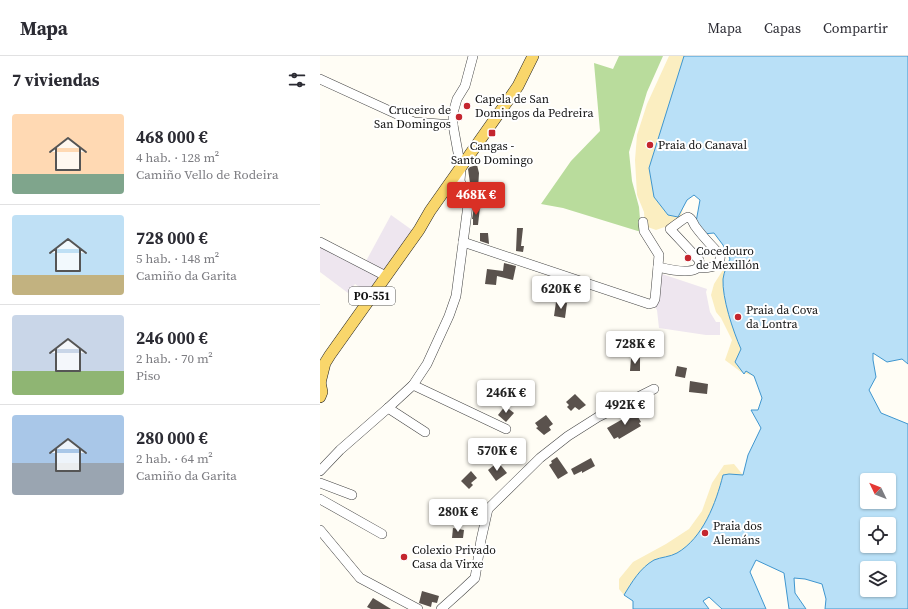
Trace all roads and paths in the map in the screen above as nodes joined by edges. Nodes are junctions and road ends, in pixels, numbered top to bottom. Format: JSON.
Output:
{"nodes":[{"id":1,"x":473,"y":56,"type":"edge"},
{"id":2,"x":533,"y":56,"type":"edge"},
{"id":3,"x":320,"y":78,"type":"edge"},
{"id":4,"x":453,"y":126,"type":"junction"},
{"id":5,"x":461,"y":169,"type":"junction"},
{"id":6,"x":430,"y":211,"type":"junction"},
{"id":7,"x":643,"y":222,"type":"dead end"},
{"id":8,"x":320,"y":242,"type":"edge"},
{"id":9,"x":463,"y":242,"type":"junction"},
{"id":10,"x":658,"y":267,"type":"junction"},
{"id":11,"x":698,"y":268,"type":"junction"},
{"id":12,"x":380,"y":279,"type":"junction"},
{"id":13,"x":357,"y":312,"type":"junction"},
{"id":14,"x":320,"y":362,"type":"edge"},
{"id":15,"x":320,"y":382,"type":"edge"},
{"id":16,"x":413,"y":384,"type":"junction"},
{"id":17,"x":654,"y":389,"type":"dead end"},
{"id":18,"x":320,"y":397,"type":"edge"},
{"id":19,"x":388,"y":408,"type":"junction"},
{"id":20,"x":506,"y":429,"type":"dead end"},
{"id":21,"x":425,"y":432,"type":"dead end"},
{"id":22,"x":320,"y":471,"type":"edge"},
{"id":23,"x":320,"y":483,"type":"edge"},
{"id":24,"x":352,"y":495,"type":"dead end"},
{"id":25,"x":320,"y":499,"type":"edge"},
{"id":26,"x":320,"y":530,"type":"edge"},
{"id":27,"x":382,"y":534,"type":"dead end"},
{"id":28,"x":418,"y":609,"type":"edge"},
{"id":29,"x":441,"y":609,"type":"edge"}],
"edges":[{"from":1,"to":4,"type":"street"},
{"from":2,"to":5,"type":"main road","number":"PO-551"},
{"from":3,"to":4,"type":"street"},
{"from":4,"to":5,"type":"street"},
{"from":5,"to":6,"type":"main road","number":"PO-551"},
{"from":5,"to":9,"type":"street"},
{"from":6,"to":12,"type":"main road","number":"PO-551"},
{"from":6,"to":12,"type":"main road","number":"PO-551"},
{"from":7,"to":10,"type":"street"},
{"from":8,"to":12,"type":"street"},
{"from":9,"to":10,"type":"street"},
{"from":9,"to":16,"type":"street"},
{"from":10,"to":11,"type":"street"},
{"from":11,"to":11,"type":"street"},
{"from":12,"to":13,"type":"main road","number":"PO-551"},
{"from":13,"to":14,"type":"main road","number":"PO-551"},
{"from":13,"to":15,"type":"main road","number":"PO-551"},
{"from":15,"to":18,"type":"main road","number":"PO-551"},
{"from":16,"to":19,"type":"street"},
{"from":16,"to":20,"type":"street"},
{"from":17,"to":29,"type":"street"},
{"from":19,"to":21,"type":"street"},
{"from":19,"to":22,"type":"street"},
{"from":23,"to":24,"type":"street"},
{"from":25,"to":27,"type":"street"},
{"from":26,"to":28,"type":"street"}]}
